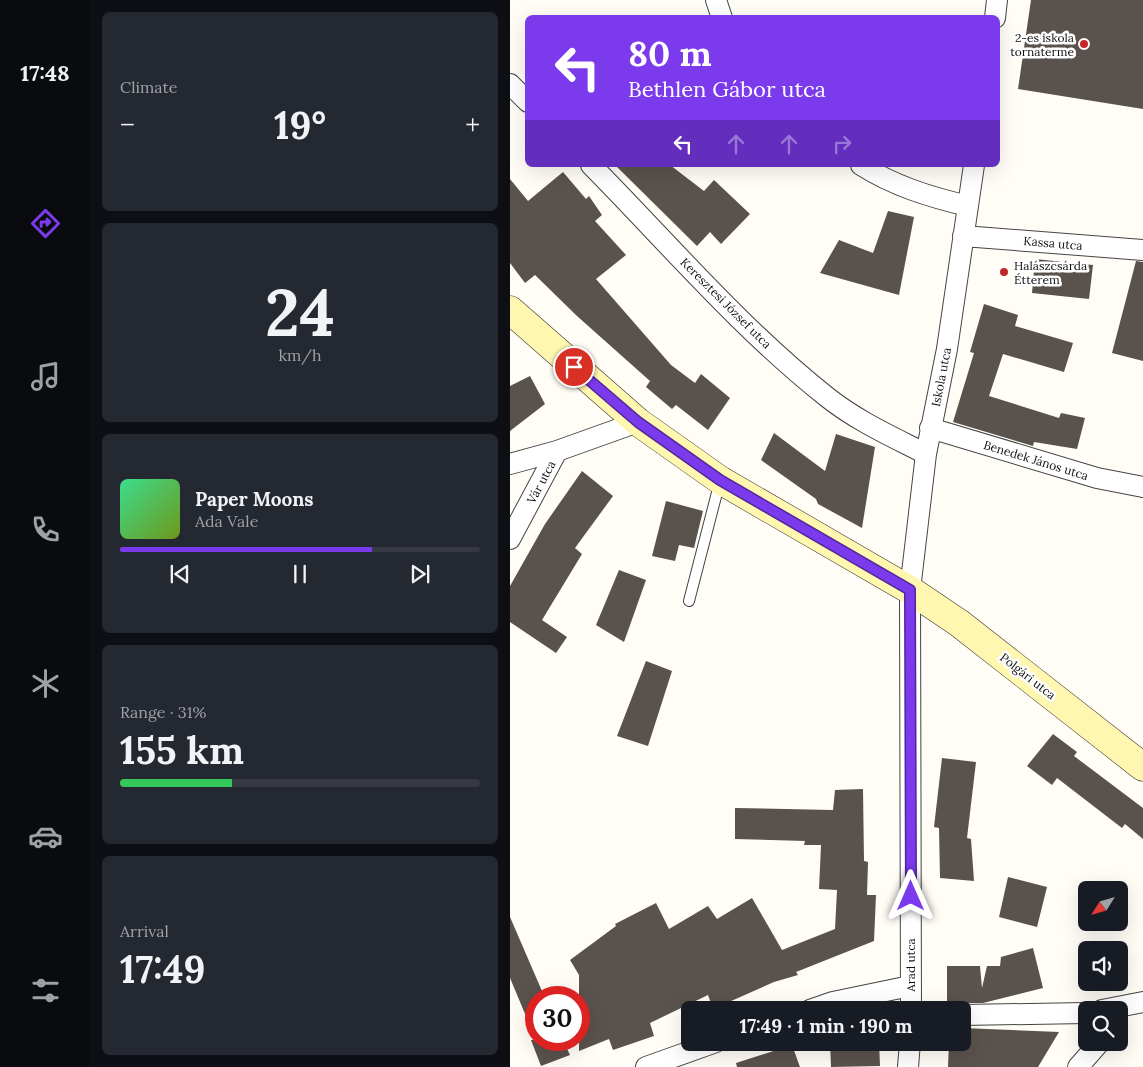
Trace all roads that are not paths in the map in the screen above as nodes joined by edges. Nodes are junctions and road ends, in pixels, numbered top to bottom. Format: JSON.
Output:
{"nodes":[{"id":1,"x":716,"y":0,"type":"edge"},
{"id":2,"x":997,"y":0,"type":"edge"},
{"id":3,"x":721,"y":15,"type":"edge"},
{"id":4,"x":995,"y":15,"type":"edge"},
{"id":5,"x":510,"y":84,"type":"edge"},
{"id":6,"x":525,"y":99,"type":"edge"},
{"id":7,"x":593,"y":167,"type":"edge"},
{"id":8,"x":864,"y":167,"type":"edge"},
{"id":9,"x":974,"y":167,"type":"edge"},
{"id":10,"x":968,"y":206,"type":"junction"},
{"id":11,"x":963,"y":236,"type":"junction"},
{"id":12,"x":1143,"y":250,"type":"edge"},
{"id":13,"x":510,"y":310,"type":"edge"},
{"id":14,"x":638,"y":422,"type":"junction"},
{"id":15,"x":930,"y":428,"type":"junction"},
{"id":16,"x":557,"y":451,"type":"junction"},
{"id":17,"x":926,"y":454,"type":"junction"},
{"id":18,"x":510,"y":464,"type":"edge"},
{"id":19,"x":720,"y":480,"type":"junction"},
{"id":20,"x":1143,"y":487,"type":"edge"},
{"id":21,"x":510,"y":539,"type":"edge"},
{"id":22,"x":910,"y":590,"type":"junction"},
{"id":23,"x":689,"y":601,"type":"dead end"},
{"id":24,"x":1143,"y":768,"type":"edge"},
{"id":25,"x":910,"y":986,"type":"junction"},
{"id":26,"x":838,"y":1001,"type":"edge"},
{"id":27,"x":911,"y":1001,"type":"edge"},
{"id":28,"x":1139,"y":1003,"type":"edge"},
{"id":29,"x":1078,"y":1013,"type":"edge"},
{"id":30,"x":1128,"y":1013,"type":"edge"},
{"id":31,"x":971,"y":1015,"type":"edge"},
{"id":32,"x":691,"y":1051,"type":"edge"},
{"id":33,"x":909,"y":1051,"type":"edge"},
{"id":34,"x":1092,"y":1051,"type":"edge"},
{"id":35,"x":646,"y":1067,"type":"edge"},
{"id":36,"x":908,"y":1067,"type":"edge"},
{"id":37,"x":1078,"y":1067,"type":"edge"}],
"edges":[{"from":1,"to":3,"type":"street"},
{"from":2,"to":4,"type":"street"},
{"from":5,"to":6,"type":"street"},
{"from":7,"to":17,"type":"street","name":"Keresztesi József utca"},
{"from":8,"to":10,"type":"street"},
{"from":9,"to":10,"type":"street","name":"Iskola utca"},
{"from":10,"to":11,"type":"street","name":"Iskola utca"},
{"from":11,"to":12,"type":"street","name":"Kassa utca"},
{"from":11,"to":15,"type":"street","name":"Iskola utca"},
{"from":13,"to":14,"type":"main road","name":"Polgári utca"},
{"from":14,"to":16,"type":"street","name":"Vár utca"},
{"from":14,"to":19,"type":"main road","name":"Polgári utca"},
{"from":15,"to":17,"type":"street","name":"Iskola utca"},
{"from":15,"to":20,"type":"street","name":"Benedek János utca"},
{"from":16,"to":18,"type":"street","name":"Vár utca"},
{"from":16,"to":21,"type":"street","name":"Vár utca"},
{"from":17,"to":22,"type":"street","name":"Iskola utca"},
{"from":19,"to":22,"type":"main road","name":"Polgári utca"},
{"from":19,"to":23,"type":"lane"},
{"from":22,"to":24,"type":"main road","name":"Polgári utca"},
{"from":22,"to":25,"type":"street","name":"Arad utca"},
{"from":25,"to":26,"type":"street"},
{"from":25,"to":27,"type":"street","name":"Arad utca"},
{"from":28,"to":30,"type":"street"},
{"from":29,"to":31,"type":"street"},
{"from":32,"to":35,"type":"street"},
{"from":33,"to":36,"type":"street"},
{"from":34,"to":37,"type":"street"}]}
